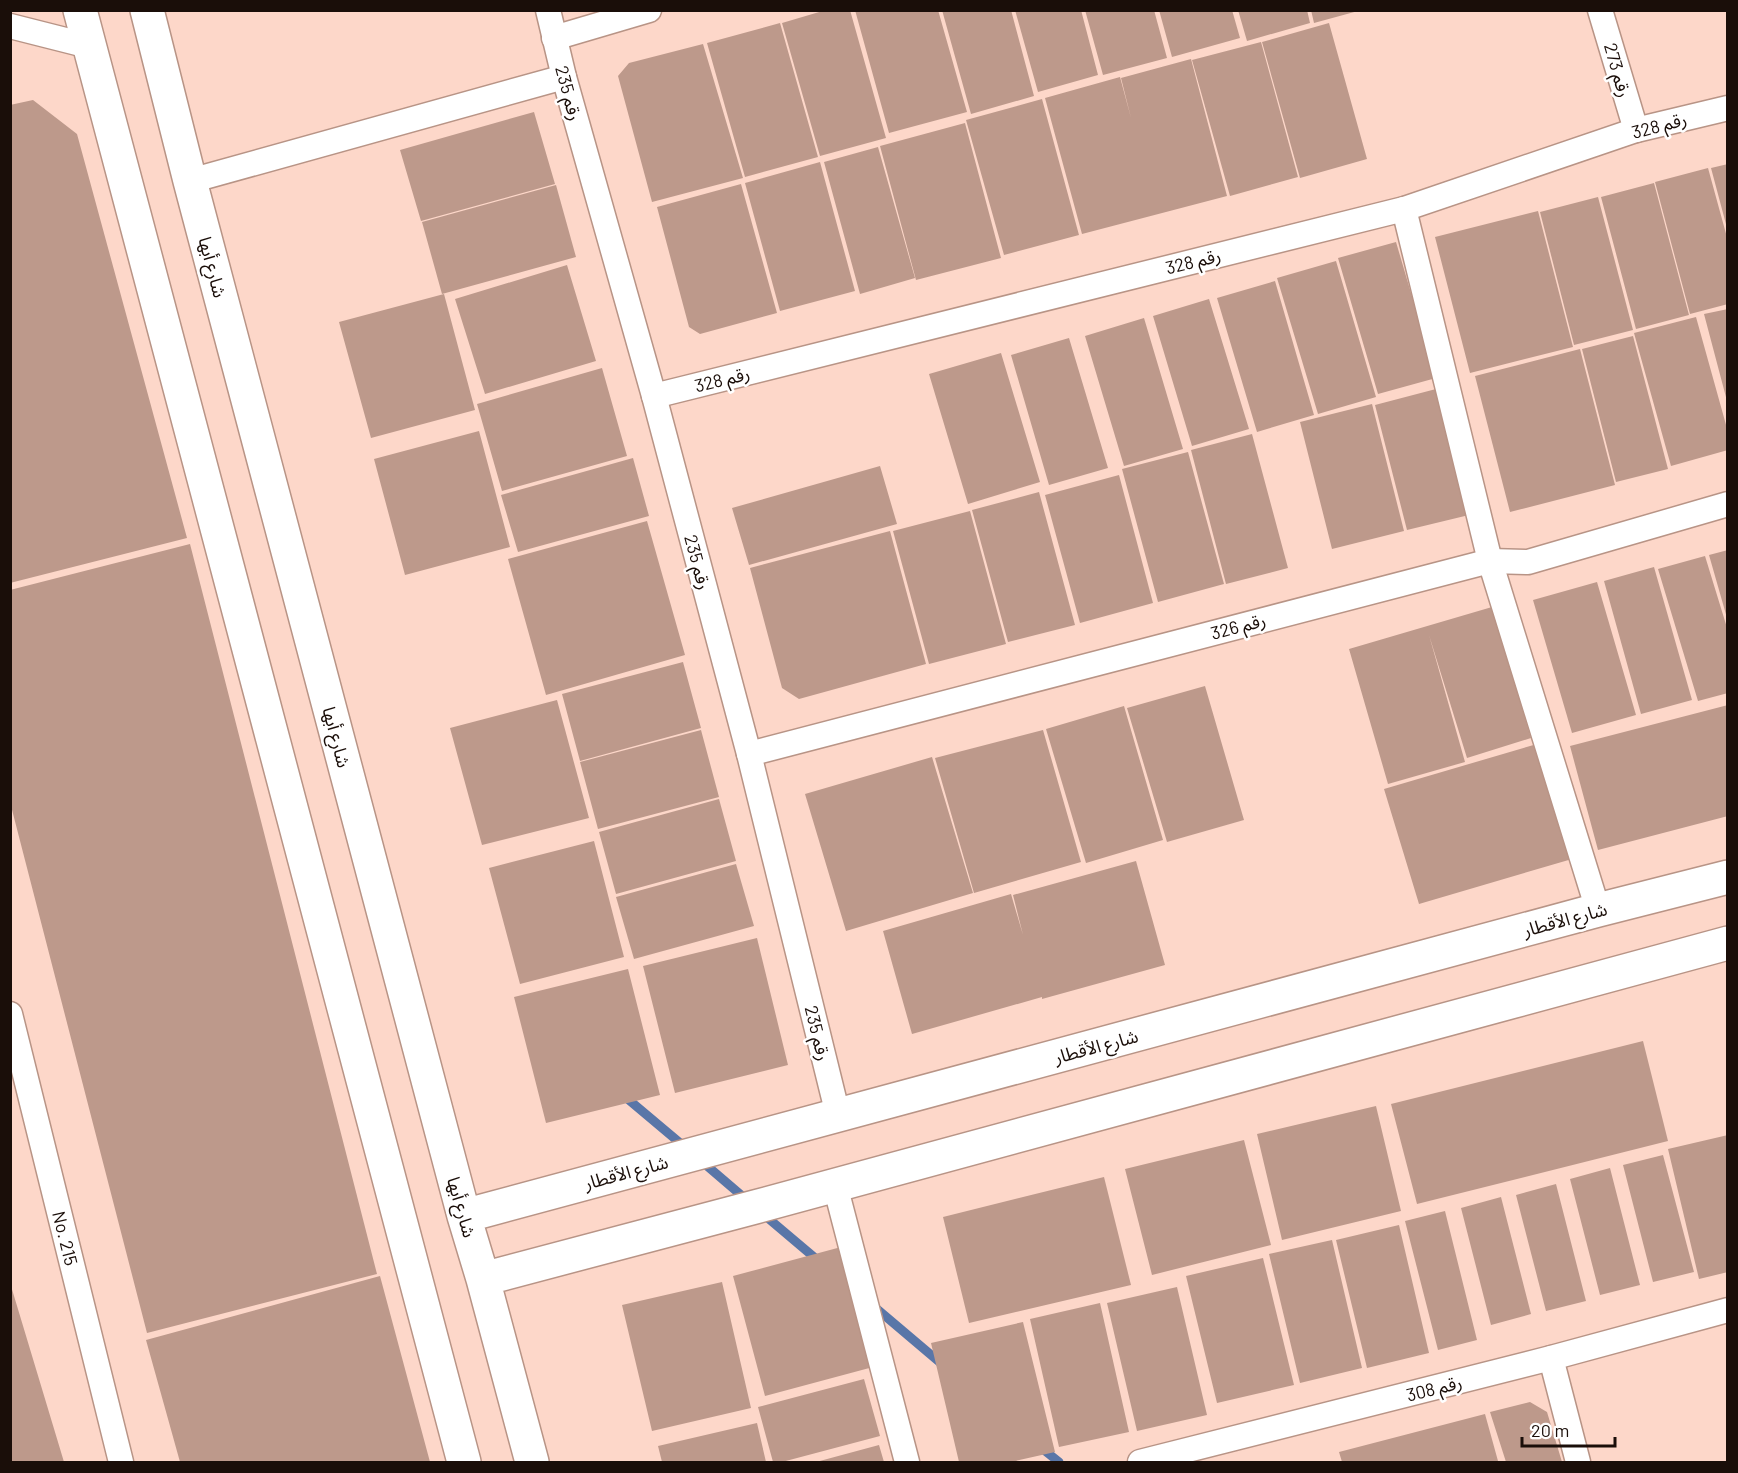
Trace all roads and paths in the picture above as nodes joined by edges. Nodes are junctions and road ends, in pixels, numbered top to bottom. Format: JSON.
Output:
{"nodes":[{"id":1,"x":80,"y":10,"type":"edge"},
{"id":2,"x":147,"y":10,"type":"edge"},
{"id":3,"x":548,"y":10,"type":"edge"},
{"id":4,"x":649,"y":10,"type":"edge"},
{"id":5,"x":1600,"y":10,"type":"edge"},
{"id":6,"x":10,"y":26,"type":"edge"},
{"id":7,"x":554,"y":38,"type":"junction"},
{"id":8,"x":89,"y":46,"type":"junction"},
{"id":9,"x":564,"y":77,"type":"junction"},
{"id":10,"x":1728,"y":108,"type":"edge"},
{"id":11,"x":1636,"y":130,"type":"junction"},
{"id":12,"x":190,"y":181,"type":"junction"},
{"id":13,"x":1404,"y":208,"type":"junction"},
{"id":14,"x":654,"y":396,"type":"junction"},
{"id":15,"x":1728,"y":504,"type":"edge"},
{"id":16,"x":1490,"y":561,"type":"junction"},
{"id":17,"x":749,"y":753,"type":"junction"},
{"id":18,"x":1728,"y":877,"type":"edge"},
{"id":19,"x":1598,"y":910,"type":"junction"},
{"id":20,"x":1728,"y":943,"type":"edge"},
{"id":21,"x":10,"y":1014,"type":"edge"},
{"id":22,"x":838,"y":1115,"type":"junction"},
{"id":23,"x":835,"y":1185,"type":"junction"},
{"id":24,"x":464,"y":1216,"type":"junction"},
{"id":25,"x":483,"y":1279,"type":"junction"},
{"id":26,"x":1728,"y":1310,"type":"edge"},
{"id":27,"x":1551,"y":1358,"type":"junction"},
{"id":28,"x":121,"y":1462,"type":"edge"},
{"id":29,"x":464,"y":1462,"type":"edge"},
{"id":30,"x":532,"y":1462,"type":"edge"},
{"id":31,"x":908,"y":1462,"type":"edge"},
{"id":32,"x":1140,"y":1462,"type":"edge"},
{"id":33,"x":1578,"y":1462,"type":"edge"}],
"edges":[{"from":1,"to":8,"type":"street"},
{"from":2,"to":12,"type":"street","name":"شارع أبها"},
{"from":3,"to":7,"type":"street","name":"رقم 235"},
{"from":4,"to":7,"type":"street"},
{"from":5,"to":11,"type":"street","name":"رقم 273"},
{"from":6,"to":8,"type":"street"},
{"from":7,"to":9,"type":"street","name":"رقم 235"},
{"from":8,"to":29,"type":"street"},
{"from":9,"to":12,"type":"street"},
{"from":9,"to":14,"type":"street","name":"رقم 235"},
{"from":10,"to":11,"type":"street","name":"رقم 328"},
{"from":11,"to":13,"type":"street","name":"رقم 328"},
{"from":12,"to":24,"type":"street","name":"شارع أبها"},
{"from":13,"to":14,"type":"street","name":"رقم 328"},
{"from":13,"to":16,"type":"street"},
{"from":14,"to":17,"type":"street","name":"رقم 235"},
{"from":15,"to":16,"type":"street","name":"رقم 326"},
{"from":16,"to":17,"type":"street","name":"رقم 326"},
{"from":16,"to":19,"type":"street"},
{"from":17,"to":22,"type":"street","name":"رقم 235"},
{"from":18,"to":19,"type":"street","name":"شارع الأقطار"},
{"from":19,"to":22,"type":"street","name":"شارع الأقطار"},
{"from":20,"to":23,"type":"street"},
{"from":21,"to":28,"type":"street","name":"No. 215"},
{"from":22,"to":24,"type":"street","name":"شارع الأقطار"},
{"from":23,"to":25,"type":"street"},
{"from":23,"to":31,"type":"street"},
{"from":24,"to":25,"type":"street","name":"شارع أبها"},
{"from":25,"to":30,"type":"street","name":"شارع أبها"},
{"from":26,"to":27,"type":"street","name":"رقم 308"},
{"from":27,"to":32,"type":"street","name":"رقم 308"},
{"from":27,"to":33,"type":"street"}]}
